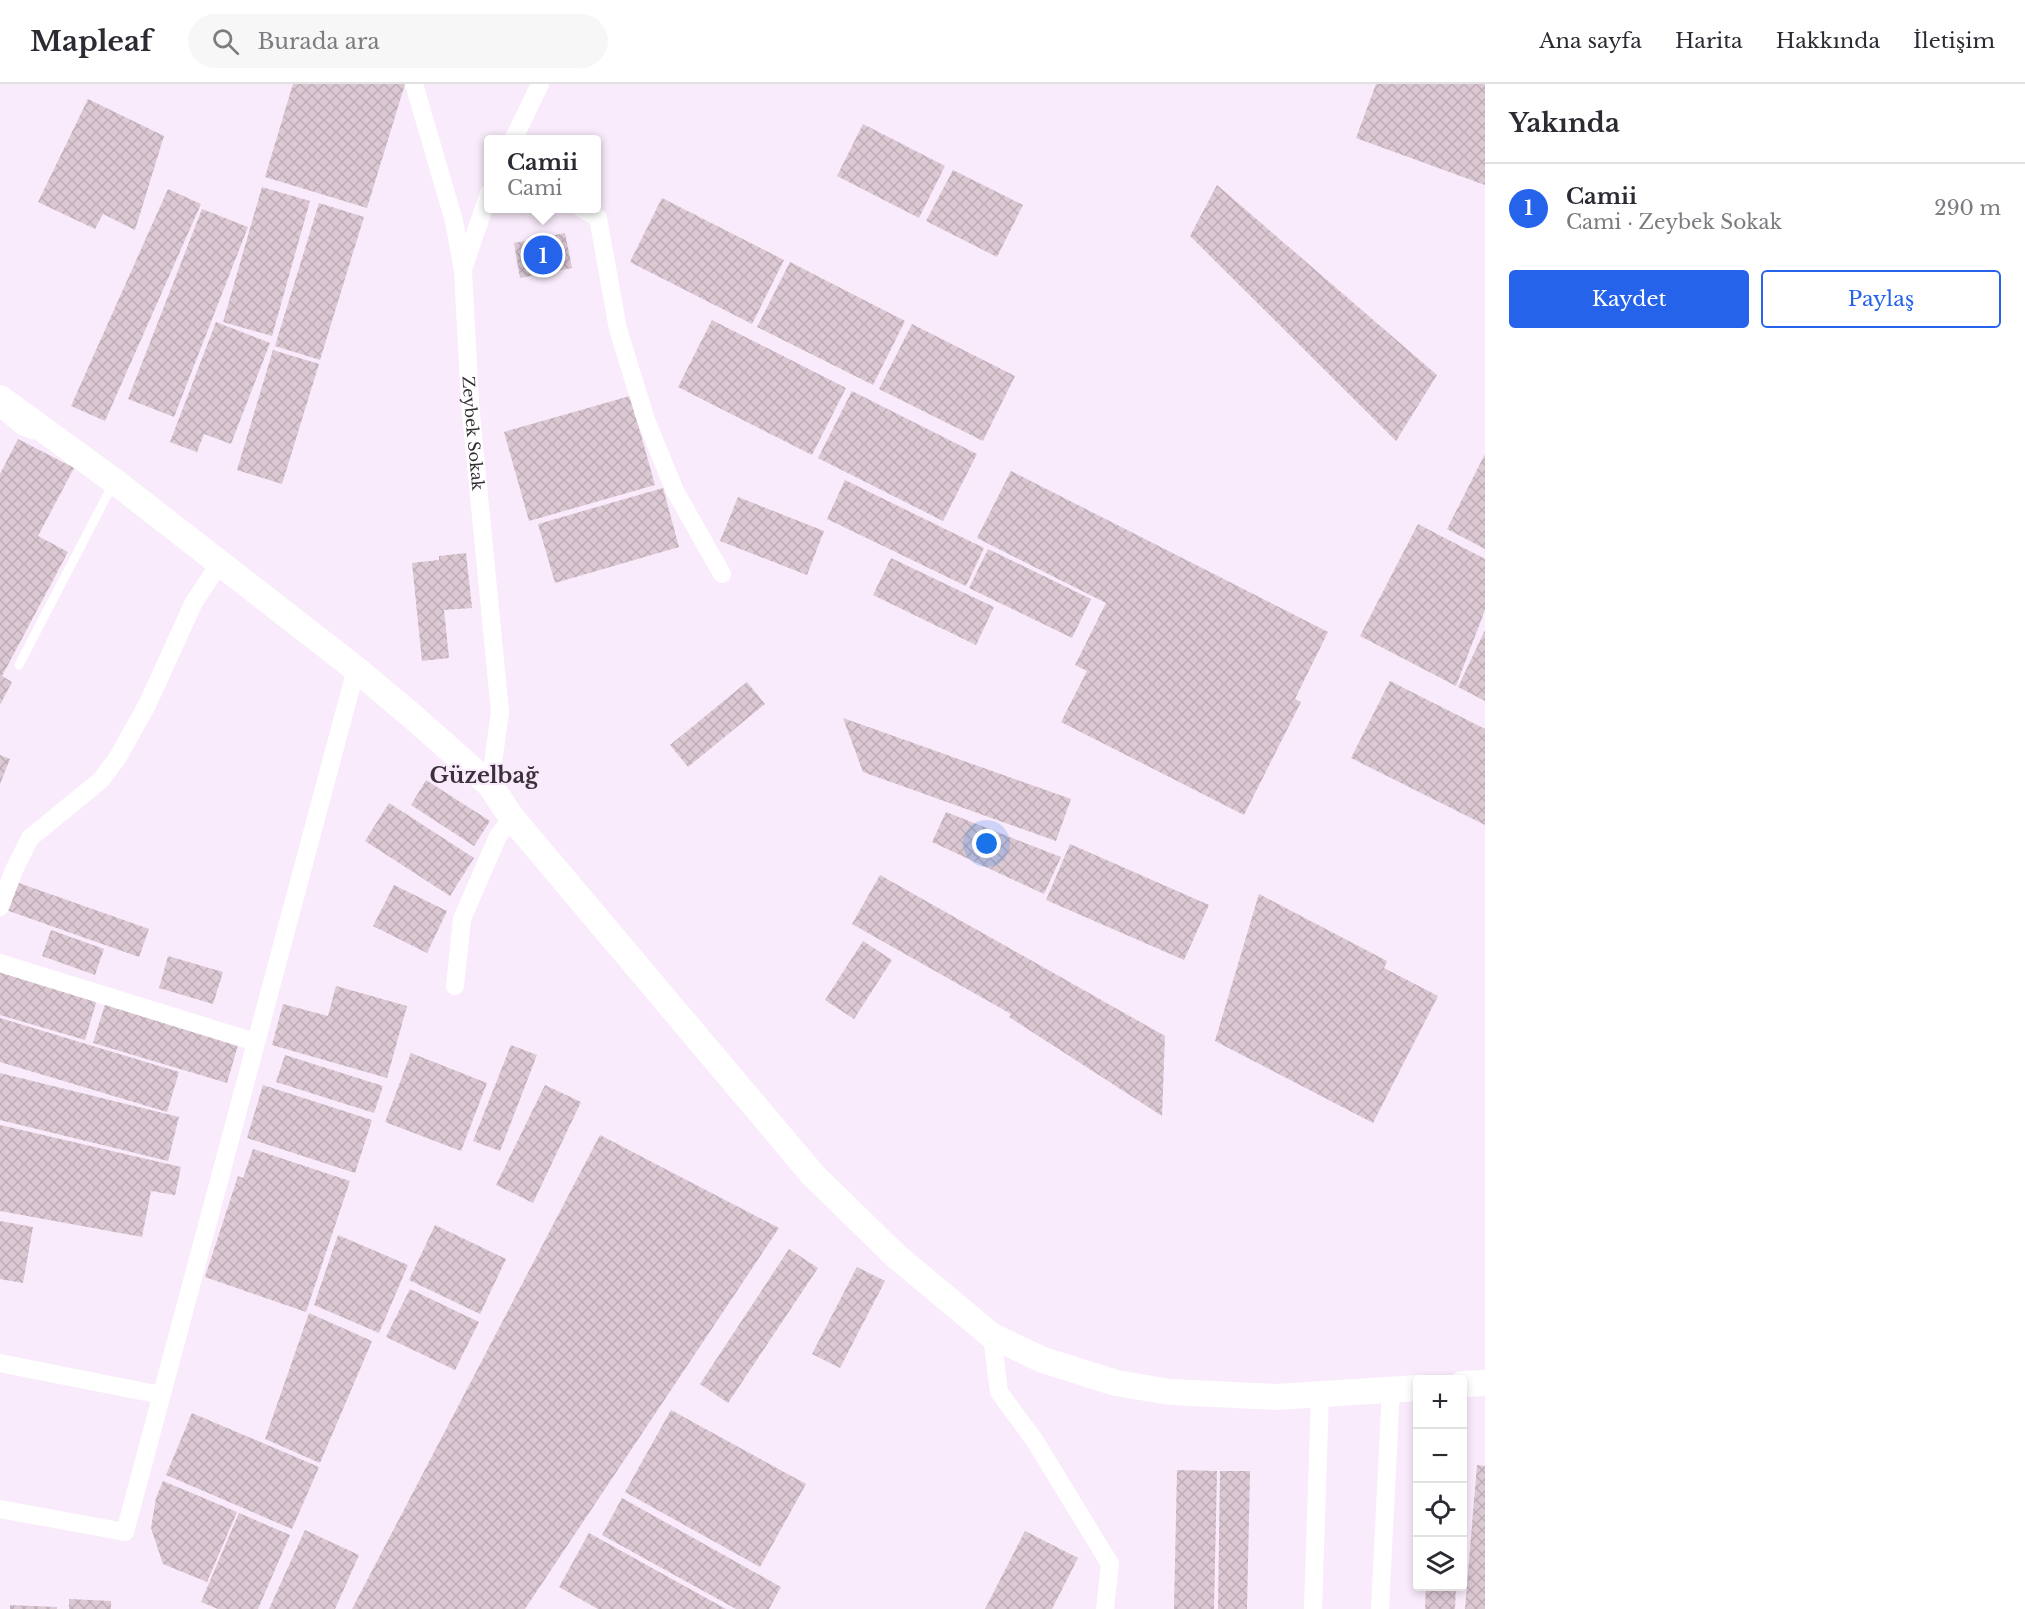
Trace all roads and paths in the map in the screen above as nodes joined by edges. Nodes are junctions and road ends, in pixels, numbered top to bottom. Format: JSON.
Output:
{"nodes":[{"id":1,"x":414,"y":84,"type":"edge"},
{"id":2,"x":540,"y":84,"type":"edge"},
{"id":3,"x":515,"y":135,"type":"edge"},
{"id":4,"x":484,"y":208,"type":"edge"},
{"id":5,"x":590,"y":213,"type":"edge"},
{"id":6,"x":463,"y":271,"type":"junction"},
{"id":7,"x":0,"y":398,"type":"edge"},
{"id":8,"x":0,"y":413,"type":"edge"},
{"id":9,"x":74,"y":452,"type":"junction"},
{"id":10,"x":114,"y":482,"type":"junction"},
{"id":11,"x":220,"y":563,"type":"junction"},
{"id":12,"x":722,"y":574,"type":"dead end"},
{"id":13,"x":19,"y":665,"type":"dead end"},
{"id":14,"x":356,"y":669,"type":"junction"},
{"id":15,"x":490,"y":785,"type":"junction"},
{"id":16,"x":512,"y":818,"type":"junction"},
{"id":17,"x":0,"y":908,"type":"edge"},
{"id":18,"x":0,"y":963,"type":"edge"},
{"id":19,"x":455,"y":986,"type":"dead end"},
{"id":20,"x":255,"y":1042,"type":"junction"},
{"id":21,"x":992,"y":1336,"type":"junction"},
{"id":22,"x":0,"y":1363,"type":"edge"},
{"id":23,"x":1485,"y":1383,"type":"edge"},
{"id":24,"x":1467,"y":1384,"type":"edge"},
{"id":25,"x":1413,"y":1388,"type":"edge"},
{"id":26,"x":1391,"y":1389,"type":"junction"},
{"id":27,"x":161,"y":1395,"type":"junction"},
{"id":28,"x":1320,"y":1395,"type":"junction"},
{"id":29,"x":0,"y":1509,"type":"edge"},
{"id":30,"x":1105,"y":1609,"type":"edge"},
{"id":31,"x":1313,"y":1609,"type":"edge"},
{"id":32,"x":1380,"y":1609,"type":"edge"}],
"edges":[{"from":1,"to":6,"type":"street","name":"Zeybek Sokak"},
{"from":2,"to":3,"type":"street"},
{"from":4,"to":6,"type":"street"},
{"from":5,"to":12,"type":"street"},
{"from":6,"to":15,"type":"street","name":"Zeybek Sokak"},
{"from":7,"to":9,"type":"street"},
{"from":8,"to":9,"type":"lane"},
{"from":9,"to":10,"type":"street"},
{"from":10,"to":11,"type":"street"},
{"from":10,"to":13,"type":"lane"},
{"from":11,"to":14,"type":"street"},
{"from":11,"to":17,"type":"street"},
{"from":14,"to":15,"type":"street"},
{"from":14,"to":20,"type":"street"},
{"from":15,"to":16,"type":"street"},
{"from":16,"to":19,"type":"street"},
{"from":16,"to":21,"type":"street"},
{"from":18,"to":20,"type":"street"},
{"from":20,"to":27,"type":"street"},
{"from":21,"to":28,"type":"street"},
{"from":21,"to":30,"type":"street"},
{"from":22,"to":27,"type":"street"},
{"from":23,"to":24,"type":"street"},
{"from":25,"to":26,"type":"street"},
{"from":26,"to":28,"type":"street"},
{"from":26,"to":32,"type":"street"},
{"from":27,"to":29,"type":"street"},
{"from":28,"to":31,"type":"street"}]}
